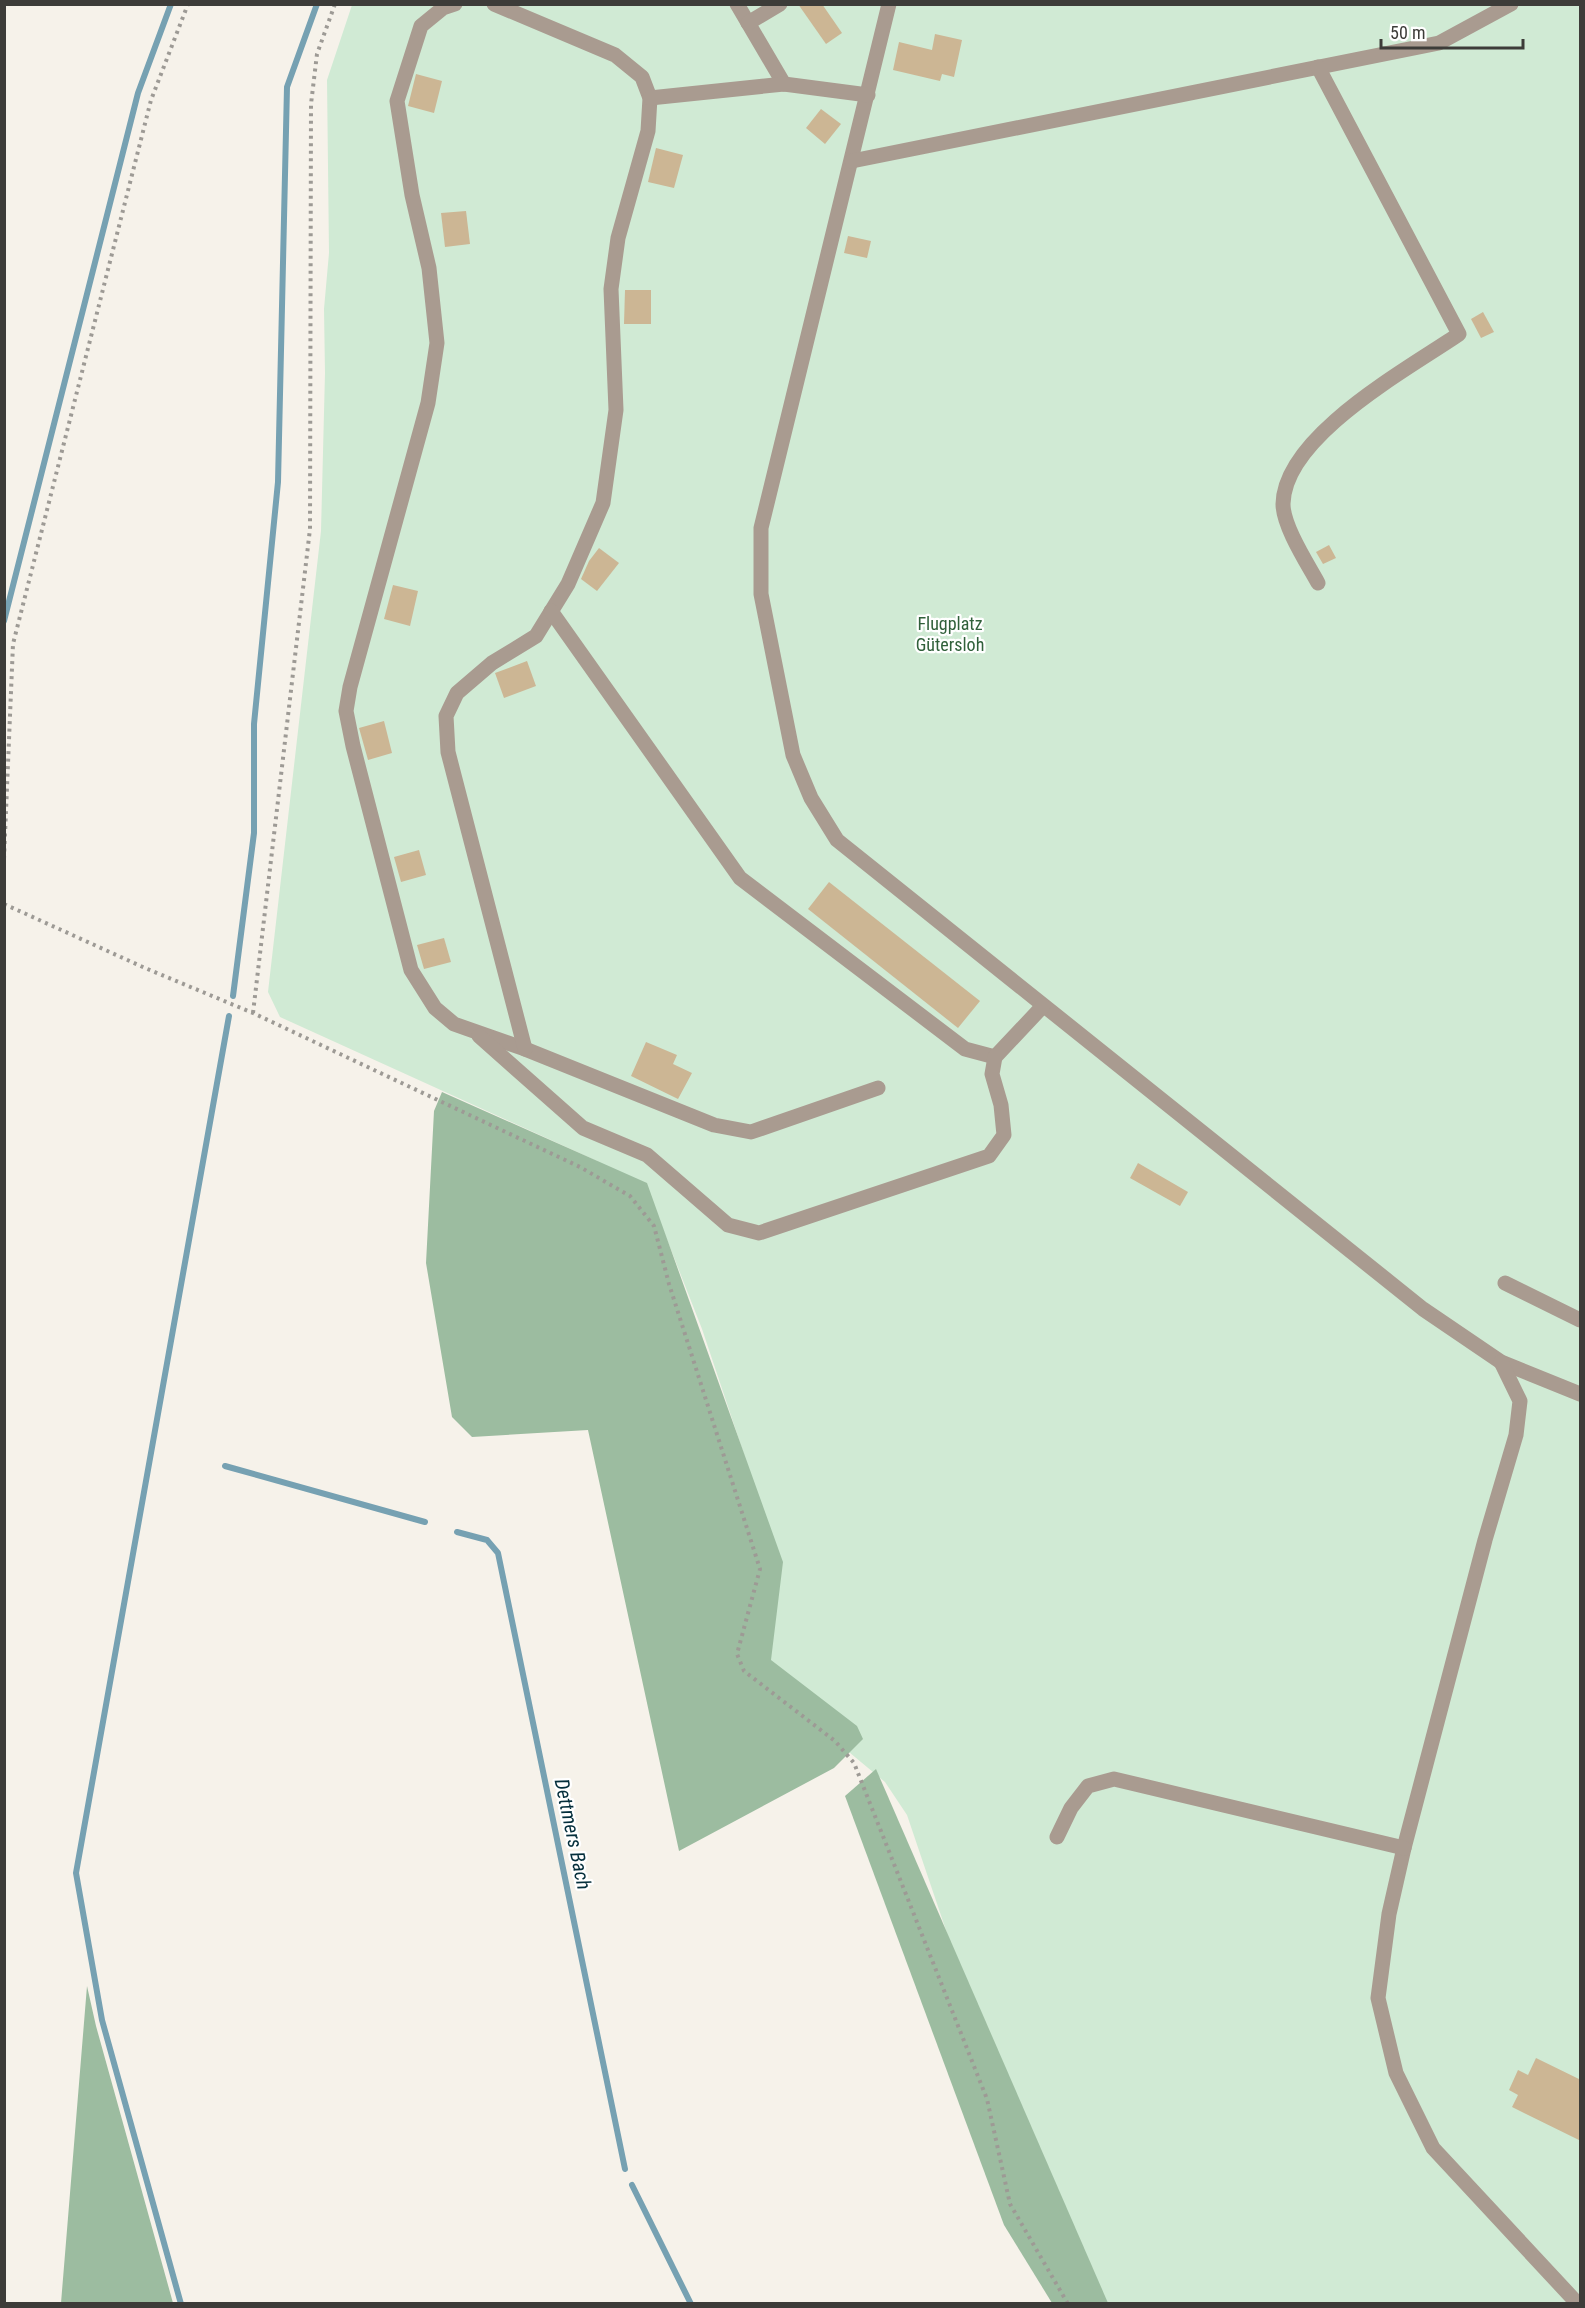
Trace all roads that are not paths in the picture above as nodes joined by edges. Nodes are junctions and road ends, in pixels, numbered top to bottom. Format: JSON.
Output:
{"nodes":[{"id":1,"x":455,"y":4,"type":"edge"},
{"id":2,"x":494,"y":4,"type":"edge"},
{"id":3,"x":737,"y":4,"type":"edge"},
{"id":4,"x":889,"y":4,"type":"edge"},
{"id":5,"x":1511,"y":4,"type":"edge"},
{"id":6,"x":772,"y":7,"type":"edge"},
{"id":7,"x":748,"y":23,"type":"junction"},
{"id":8,"x":1318,"y":67,"type":"junction"},
{"id":9,"x":784,"y":84,"type":"junction"},
{"id":10,"x":868,"y":95,"type":"junction"},
{"id":11,"x":650,"y":98,"type":"junction"},
{"id":12,"x":852,"y":161,"type":"junction"},
{"id":13,"x":1318,"y":583,"type":"dead end"},
{"id":14,"x":551,"y":611,"type":"junction"},
{"id":15,"x":1043,"y":1006,"type":"junction"},
{"id":16,"x":473,"y":1032,"type":"junction"},
{"id":17,"x":525,"y":1049,"type":"junction"},
{"id":18,"x":995,"y":1057,"type":"junction"},
{"id":19,"x":878,"y":1088,"type":"dead end"},
{"id":20,"x":1505,"y":1283,"type":"dead end"},
{"id":21,"x":1581,"y":1320,"type":"edge"},
{"id":22,"x":1501,"y":1362,"type":"junction"},
{"id":23,"x":1581,"y":1394,"type":"edge"},
{"id":24,"x":1057,"y":1838,"type":"dead end"},
{"id":25,"x":1404,"y":1848,"type":"junction"},
{"id":26,"x":1578,"y":2304,"type":"edge"}],
"edges":[{"from":1,"to":16,"type":"lane"},
{"from":2,"to":11,"type":"lane"},
{"from":3,"to":7,"type":"lane"},
{"from":4,"to":10,"type":"lane"},
{"from":5,"to":8,"type":"lane"},
{"from":6,"to":7,"type":"lane"},
{"from":7,"to":9,"type":"lane"},
{"from":8,"to":12,"type":"lane"},
{"from":8,"to":13,"type":"lane"},
{"from":9,"to":10,"type":"lane"},
{"from":9,"to":11,"type":"lane"},
{"from":10,"to":12,"type":"lane"},
{"from":11,"to":14,"type":"lane"},
{"from":12,"to":15,"type":"lane"},
{"from":14,"to":17,"type":"lane"},
{"from":14,"to":18,"type":"lane"},
{"from":15,"to":18,"type":"lane"},
{"from":15,"to":22,"type":"lane"},
{"from":16,"to":17,"type":"lane"},
{"from":16,"to":18,"type":"lane"},
{"from":17,"to":19,"type":"lane"},
{"from":20,"to":21,"type":"lane"},
{"from":22,"to":23,"type":"lane"},
{"from":22,"to":25,"type":"lane"},
{"from":24,"to":25,"type":"lane"},
{"from":25,"to":26,"type":"lane"}]}
